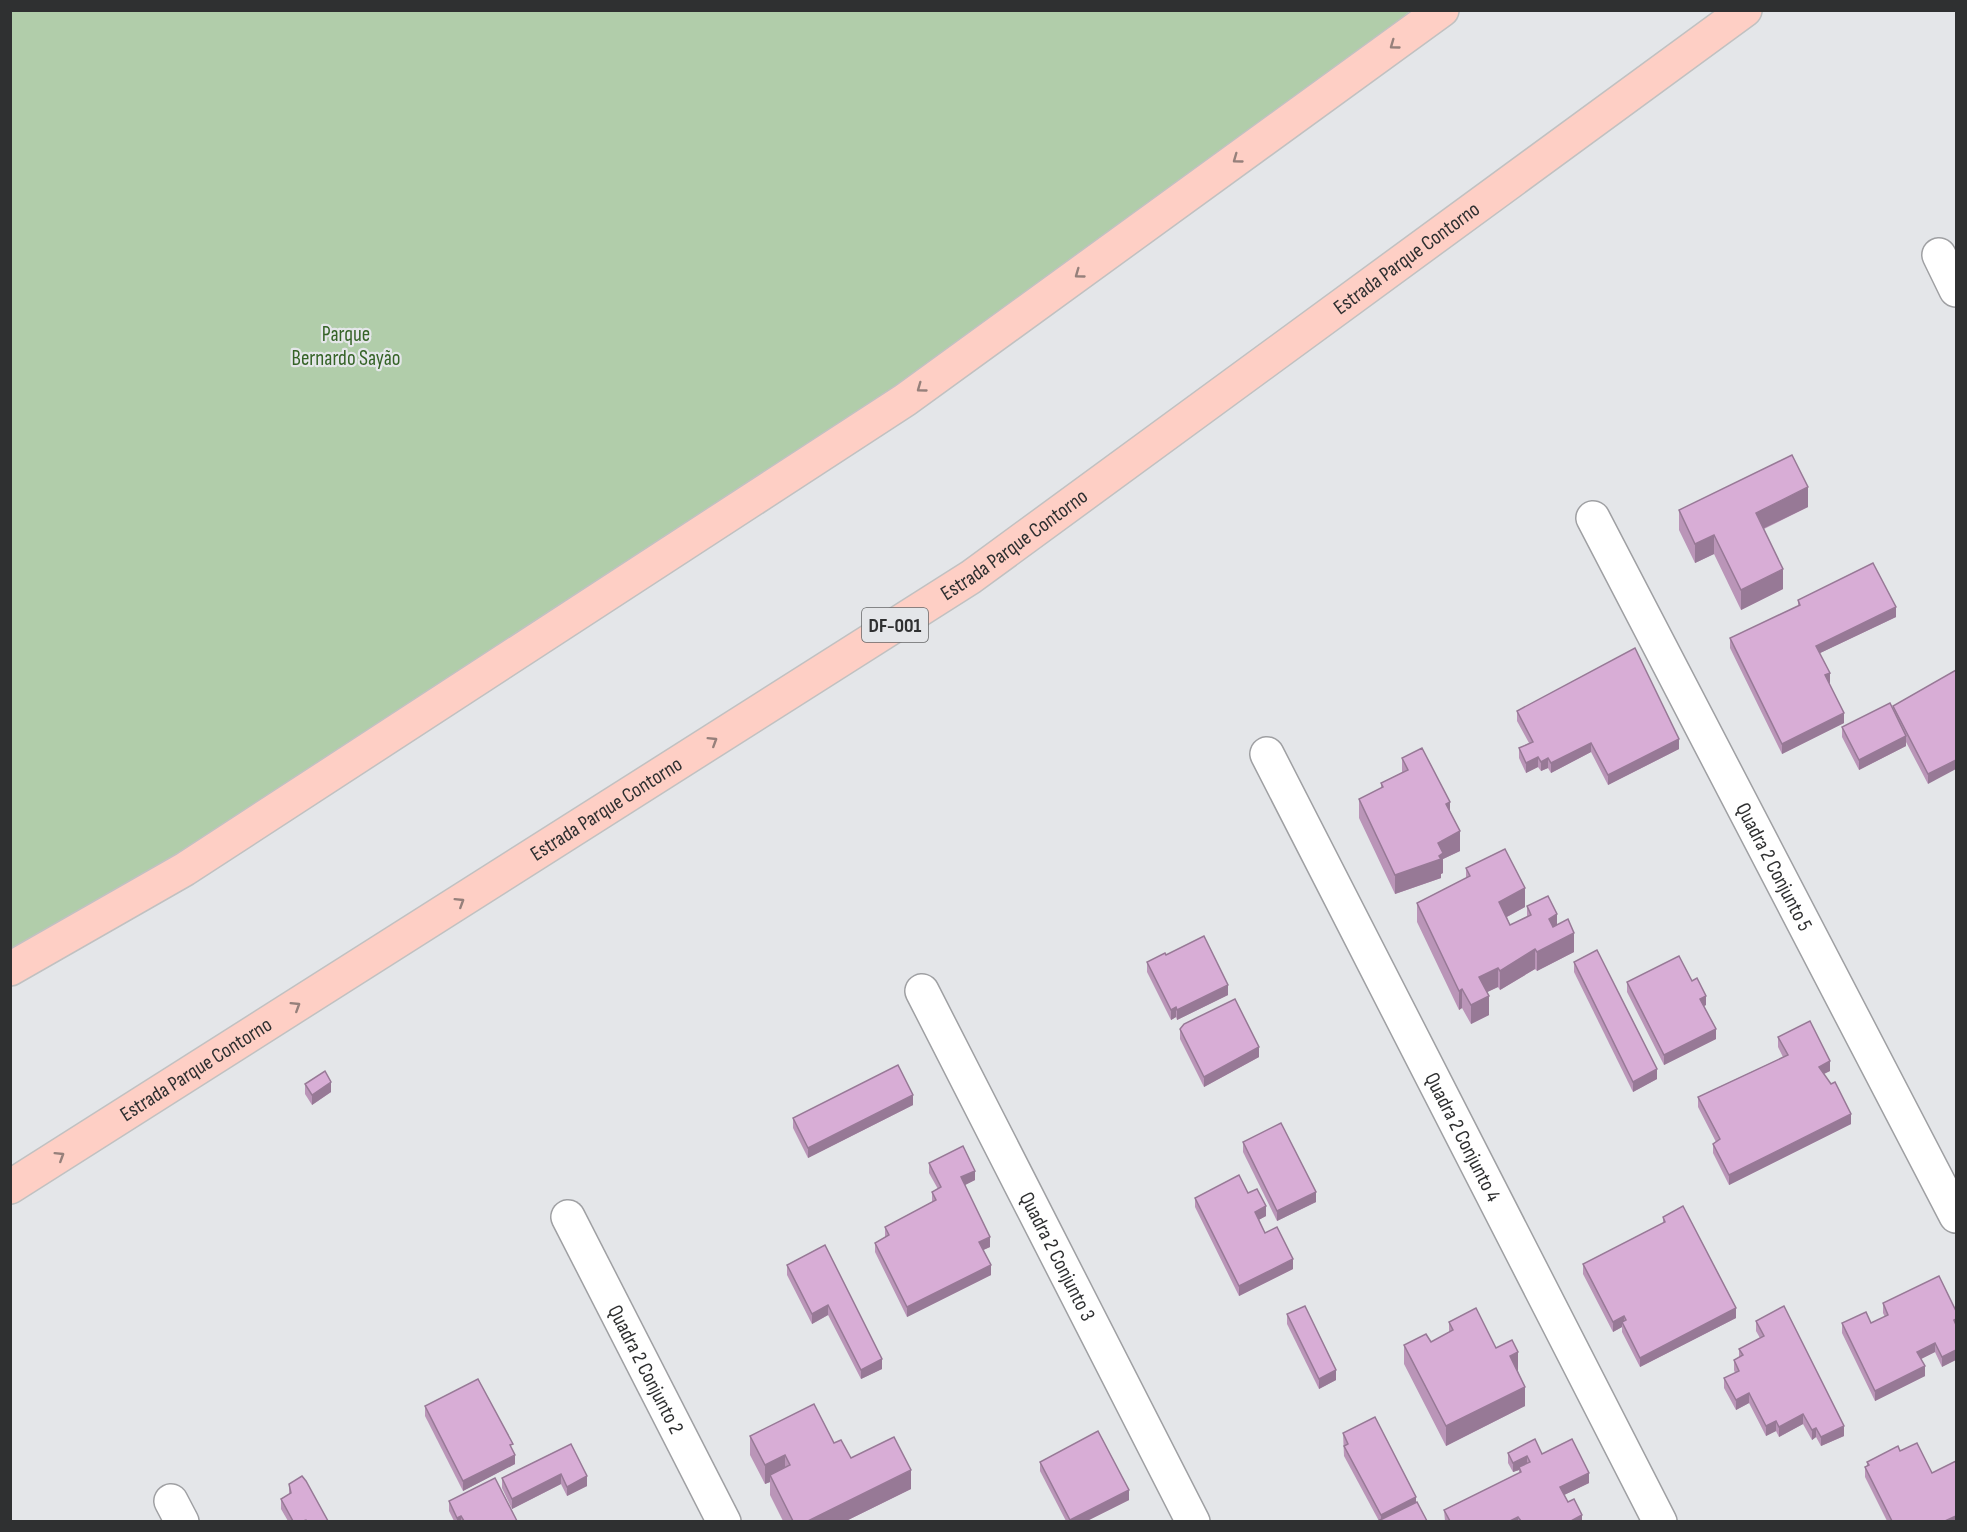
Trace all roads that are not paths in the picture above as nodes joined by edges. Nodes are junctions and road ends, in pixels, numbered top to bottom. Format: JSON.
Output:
{"nodes":[{"id":1,"x":1442,"y":10,"type":"edge"},
{"id":2,"x":1745,"y":10,"type":"edge"},
{"id":3,"x":1939,"y":255,"type":"dead end"},
{"id":4,"x":1956,"y":290,"type":"edge"},
{"id":5,"x":1593,"y":518,"type":"dead end"},
{"id":6,"x":1267,"y":754,"type":"dead end"},
{"id":7,"x":10,"y":969,"type":"edge"},
{"id":8,"x":922,"y":991,"type":"dead end"},
{"id":9,"x":10,"y":1187,"type":"edge"},
{"id":10,"x":1956,"y":1216,"type":"edge"},
{"id":11,"x":568,"y":1217,"type":"dead end"},
{"id":12,"x":724,"y":1521,"type":"edge"},
{"id":13,"x":1193,"y":1521,"type":"edge"},
{"id":14,"x":1660,"y":1521,"type":"edge"}],
"edges":[{"from":1,"to":7,"type":"main road","one_way":true},
{"from":9,"to":2,"type":"main road","name":"Estrada Parque Contorno","number":"DF-001","one_way":true},
{"from":3,"to":4,"type":"street"},
{"from":5,"to":10,"type":"street","name":"Quadra 2 Conjunto 5"},
{"from":6,"to":14,"type":"street","name":"Quadra 2 Conjunto 4"},
{"from":8,"to":13,"type":"street","name":"Quadra 2 Conjunto 3"},
{"from":11,"to":12,"type":"street","name":"Quadra 2 Conjunto 2"}]}
